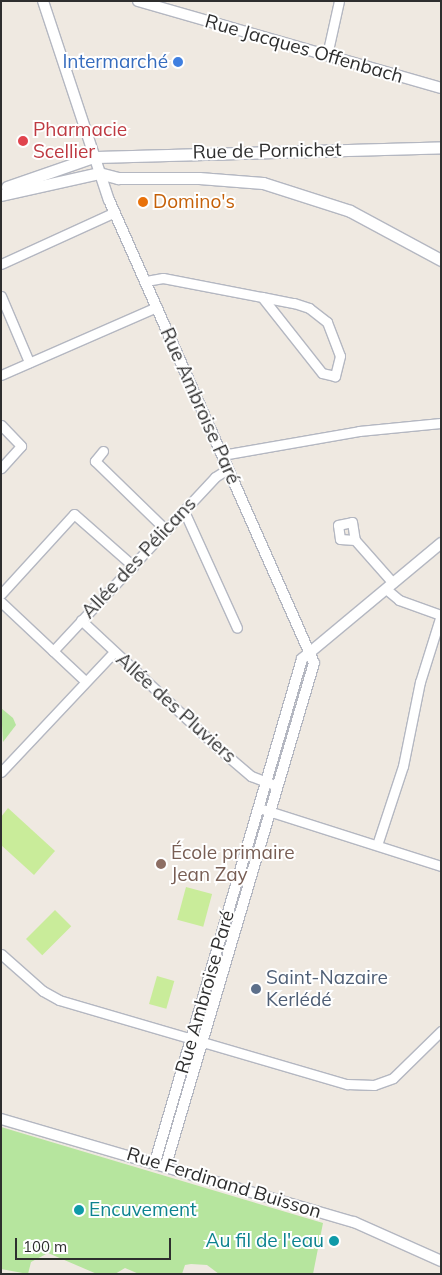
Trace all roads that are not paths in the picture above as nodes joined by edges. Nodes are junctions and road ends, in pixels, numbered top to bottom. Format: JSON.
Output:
{"nodes":[{"id":1,"x":43,"y":1,"type":"edge"},
{"id":2,"x":138,"y":1,"type":"edge"},
{"id":3,"x":339,"y":1,"type":"edge"},
{"id":4,"x":328,"y":55,"type":"junction"},
{"id":5,"x":441,"y":88,"type":"edge"},
{"id":6,"x":441,"y":147,"type":"edge"},
{"id":7,"x":93,"y":157,"type":"junction"},
{"id":8,"x":99,"y":173,"type":"junction"},
{"id":9,"x":1,"y":189,"type":"edge"},
{"id":10,"x":1,"y":195,"type":"edge"},
{"id":11,"x":115,"y":212,"type":"junction"},
{"id":12,"x":441,"y":260,"type":"edge"},
{"id":13,"x":1,"y":264,"type":"edge"},
{"id":14,"x":146,"y":280,"type":"junction"},
{"id":15,"x":1,"y":296,"type":"edge"},
{"id":16,"x":262,"y":297,"type":"junction"},
{"id":17,"x":157,"y":307,"type":"junction"},
{"id":18,"x":28,"y":362,"type":"junction"},
{"id":19,"x":1,"y":375,"type":"edge"},
{"id":20,"x":441,"y":423,"type":"edge"},
{"id":21,"x":1,"y":424,"type":"edge"},
{"id":22,"x":104,"y":451,"type":"dead end"},
{"id":23,"x":222,"y":455,"type":"junction"},
{"id":24,"x":1,"y":468,"type":"edge"},
{"id":25,"x":228,"y":470,"type":"junction"},
{"id":26,"x":184,"y":511,"type":"junction"},
{"id":27,"x":166,"y":530,"type":"junction"},
{"id":28,"x":355,"y":540,"type":"dead end"},
{"id":29,"x":441,"y":542,"type":"edge"},
{"id":30,"x":132,"y":566,"type":"junction"},
{"id":31,"x":390,"y":586,"type":"junction"},
{"id":32,"x":1,"y":594,"type":"edge"},
{"id":33,"x":1,"y":602,"type":"edge"},
{"id":34,"x":441,"y":615,"type":"edge"},
{"id":35,"x":81,"y":620,"type":"junction"},
{"id":36,"x":237,"y":628,"type":"dead end"},
{"id":37,"x":53,"y":651,"type":"junction"},
{"id":38,"x":114,"y":652,"type":"junction"},
{"id":39,"x":311,"y":652,"type":"junction"},
{"id":40,"x":85,"y":682,"type":"junction"},
{"id":41,"x":1,"y":772,"type":"edge"},
{"id":42,"x":266,"y":783,"type":"junction"},
{"id":43,"x":277,"y":786,"type":"junction"},
{"id":44,"x":264,"y":809,"type":"junction"},
{"id":45,"x":377,"y":846,"type":"junction"},
{"id":46,"x":441,"y":866,"type":"edge"},
{"id":47,"x":1,"y":954,"type":"edge"},
{"id":48,"x":441,"y":1031,"type":"edge"},
{"id":49,"x":196,"y":1040,"type":"junction"},
{"id":50,"x":1,"y":1119,"type":"edge"},
{"id":51,"x":155,"y":1162,"type":"junction"},
{"id":52,"x":166,"y":1165,"type":"junction"},
{"id":53,"x":441,"y":1261,"type":"edge"}],
"edges":[{"from":1,"to":7,"type":"street","name":"Rue Ambroise Paré"},
{"from":2,"to":4,"type":"street","name":"Rue Jacques Offenbach"},
{"from":3,"to":4,"type":"street"},
{"from":4,"to":5,"type":"street","name":"Rue Jacques Offenbach"},
{"from":6,"to":7,"type":"main road","name":"Rue de Pornichet"},
{"from":7,"to":8,"type":"street","name":"Rue Ambroise Paré"},
{"from":7,"to":9,"type":"main road","name":"Rue de Pornichet"},
{"from":8,"to":10,"type":"main road"},
{"from":8,"to":11,"type":"street","name":"Rue Ambroise Paré"},
{"from":8,"to":12,"type":"main road"},
{"from":11,"to":13,"type":"street"},
{"from":11,"to":14,"type":"street","name":"Rue Ambroise Paré"},
{"from":14,"to":16,"type":"street"},
{"from":14,"to":17,"type":"street","name":"Rue Ambroise Paré"},
{"from":15,"to":18,"type":"street"},
{"from":16,"to":16,"type":"street"},
{"from":17,"to":18,"type":"street"},
{"from":17,"to":23,"type":"street","name":"Rue Ambroise Paré"},
{"from":18,"to":19,"type":"street"},
{"from":20,"to":23,"type":"street"},
{"from":21,"to":24,"type":"street"},
{"from":22,"to":27,"type":"street"},
{"from":23,"to":25,"type":"street","name":"Rue Ambroise Paré"},
{"from":25,"to":26,"type":"street","name":"Allée des Pélicans"},
{"from":25,"to":39,"type":"street","name":"Rue Ambroise Paré"},
{"from":26,"to":27,"type":"street","name":"Allée des Pélicans"},
{"from":26,"to":36,"type":"street"},
{"from":27,"to":30,"type":"street","name":"Allée des Pélicans"},
{"from":28,"to":31,"type":"street"},
{"from":29,"to":31,"type":"street"},
{"from":30,"to":32,"type":"street"},
{"from":30,"to":35,"type":"street","name":"Allée des Pélicans"},
{"from":31,"to":34,"type":"street"},
{"from":31,"to":39,"type":"street"},
{"from":33,"to":37,"type":"street"},
{"from":34,"to":45,"type":"street"},
{"from":35,"to":37,"type":"street","name":"Allée des Pélicans"},
{"from":35,"to":38,"type":"street","name":"Allée des Pluviers"},
{"from":37,"to":40,"type":"street"},
{"from":38,"to":40,"type":"street"},
{"from":38,"to":42,"type":"street","name":"Allée des Pluviers"},
{"from":39,"to":42,"type":"street","name":"Rue Ambroise Paré"},
{"from":39,"to":43,"type":"street","name":"Rue Ambroise Paré"},
{"from":40,"to":41,"type":"street"},
{"from":42,"to":43,"type":"street","name":"Allée des Pluviers"},
{"from":42,"to":44,"type":"street","name":"Rue Ambroise Paré"},
{"from":43,"to":44,"type":"street","name":"Rue Ambroise Paré"},
{"from":44,"to":45,"type":"street"},
{"from":44,"to":49,"type":"street","name":"Rue Ambroise Paré"},
{"from":45,"to":46,"type":"street"},
{"from":47,"to":49,"type":"street"},
{"from":48,"to":49,"type":"street"},
{"from":49,"to":51,"type":"street","name":"Rue Ambroise Paré"},
{"from":49,"to":52,"type":"street","name":"Rue Ambroise Paré"},
{"from":50,"to":51,"type":"street","name":"Rue Ferdinand Buisson"},
{"from":51,"to":52,"type":"street","name":"Rue Ferdinand Buisson"},
{"from":52,"to":53,"type":"street","name":"Rue Ferdinand Buisson"}]}
